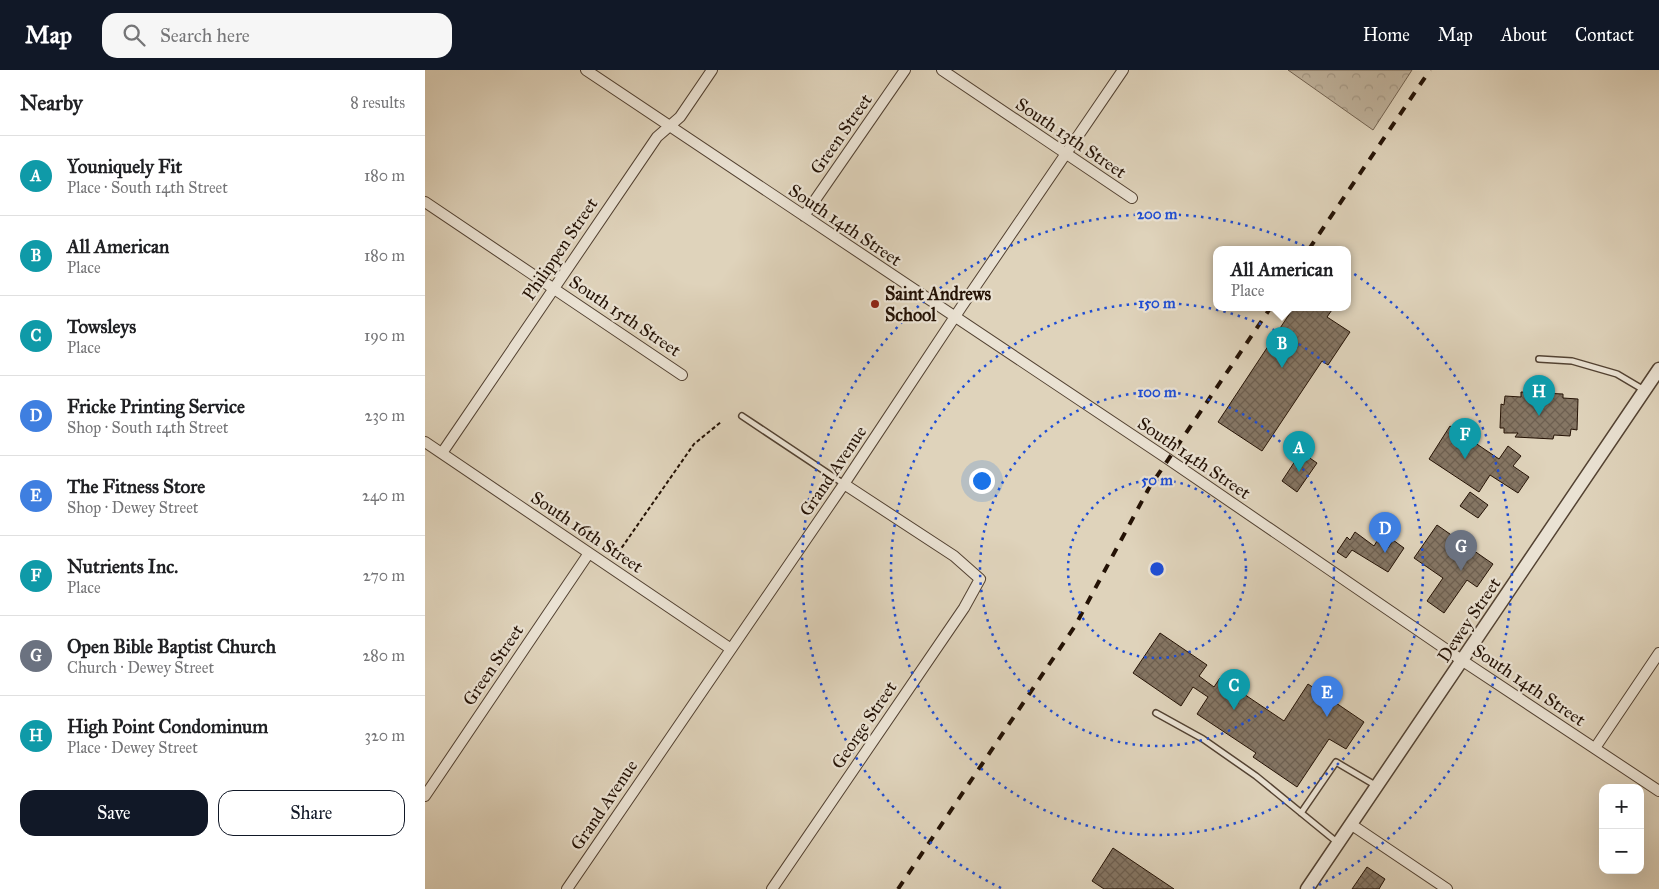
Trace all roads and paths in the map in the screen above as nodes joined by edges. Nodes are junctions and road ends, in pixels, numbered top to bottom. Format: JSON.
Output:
{"nodes":[{"id":1,"x":586,"y":70,"type":"edge"},
{"id":2,"x":713,"y":70,"type":"edge"},
{"id":3,"x":905,"y":70,"type":"edge"},
{"id":4,"x":943,"y":70,"type":"edge"},
{"id":5,"x":1123,"y":70,"type":"edge"},
{"id":6,"x":669,"y":126,"type":"junction"},
{"id":7,"x":1065,"y":154,"type":"junction"},
{"id":8,"x":1132,"y":198,"type":"dead end"},
{"id":9,"x":425,"y":202,"type":"edge"},
{"id":10,"x":804,"y":216,"type":"junction"},
{"id":11,"x":553,"y":287,"type":"junction"},
{"id":12,"x":955,"y":318,"type":"junction"},
{"id":13,"x":1539,"y":359,"type":"dead end"},
{"id":14,"x":1659,"y":369,"type":"edge"},
{"id":15,"x":682,"y":375,"type":"dead end"},
{"id":16,"x":1645,"y":390,"type":"junction"},
{"id":17,"x":741,"y":416,"type":"dead end"},
{"id":18,"x":721,"y":422,"type":"dead end"},
{"id":19,"x":425,"y":442,"type":"edge"},
{"id":20,"x":441,"y":453,"type":"junction"},
{"id":21,"x":844,"y":484,"type":"junction"},
{"id":22,"x":589,"y":553,"type":"junction"},
{"id":23,"x":618,"y":553,"type":"dead end"},
{"id":24,"x":731,"y":649,"type":"junction"},
{"id":25,"x":1659,"y":653,"type":"edge"},
{"id":26,"x":1463,"y":660,"type":"junction"},
{"id":27,"x":1156,"y":714,"type":"dead end"},
{"id":28,"x":1595,"y":748,"type":"junction"},
{"id":29,"x":1378,"y":786,"type":"junction"},
{"id":30,"x":1659,"y":791,"type":"edge"},
{"id":31,"x":425,"y":796,"type":"edge"},
{"id":32,"x":1301,"y":813,"type":"junction"},
{"id":33,"x":1352,"y":825,"type":"junction"},
{"id":34,"x":1339,"y":844,"type":"junction"},
{"id":35,"x":567,"y":889,"type":"edge"},
{"id":36,"x":772,"y":889,"type":"edge"},
{"id":37,"x":1307,"y":889,"type":"edge"},
{"id":38,"x":1447,"y":889,"type":"edge"}],
"edges":[{"from":1,"to":6,"type":"street","name":"South 14th Street"},
{"from":2,"to":6,"type":"street","name":"Philippen Street"},
{"from":3,"to":10,"type":"street","name":"Green Street"},
{"from":4,"to":7,"type":"street","name":"South 13th Street"},
{"from":5,"to":7,"type":"street","name":"Grand Avenue"},
{"from":6,"to":10,"type":"street","name":"South 14th Street"},
{"from":6,"to":11,"type":"street","name":"Philippen Street"},
{"from":7,"to":8,"type":"street","name":"South 13th Street"},
{"from":7,"to":12,"type":"street","name":"Grand Avenue"},
{"from":9,"to":11,"type":"street","name":"South 15th Street"},
{"from":10,"to":12,"type":"street","name":"South 14th Street"},
{"from":11,"to":15,"type":"street","name":"South 15th Street"},
{"from":11,"to":20,"type":"street","name":"Philippen Street"},
{"from":12,"to":21,"type":"street","name":"Grand Avenue"},
{"from":12,"to":26,"type":"street","name":"South 14th Street"},
{"from":13,"to":16,"type":"lane"},
{"from":14,"to":16,"type":"street","name":"Dewey Street"},
{"from":16,"to":26,"type":"street","name":"Dewey Street"},
{"from":17,"to":21,"type":"lane"},
{"from":18,"to":23,"type":"path"},
{"from":19,"to":20,"type":"street","name":"South 16th Street"},
{"from":20,"to":22,"type":"street","name":"South 16th Street"},
{"from":21,"to":24,"type":"street","name":"Grand Avenue"},
{"from":21,"to":36,"type":"street","name":"George Street"},
{"from":22,"to":24,"type":"street","name":"South 16th Street"},
{"from":22,"to":31,"type":"street","name":"Green Street"},
{"from":24,"to":35,"type":"street","name":"Grand Avenue"},
{"from":25,"to":28,"type":"street"},
{"from":26,"to":28,"type":"street","name":"South 14th Street"},
{"from":26,"to":29,"type":"street","name":"Dewey Street"},
{"from":27,"to":32,"type":"lane"},
{"from":28,"to":30,"type":"street","name":"South 14th Street"},
{"from":29,"to":32,"type":"lane"},
{"from":29,"to":33,"type":"street","name":"Dewey Street"},
{"from":32,"to":34,"type":"lane"},
{"from":33,"to":34,"type":"street","name":"Dewey Street"},
{"from":33,"to":38,"type":"street"},
{"from":34,"to":37,"type":"street","name":"Dewey Street"}]}
